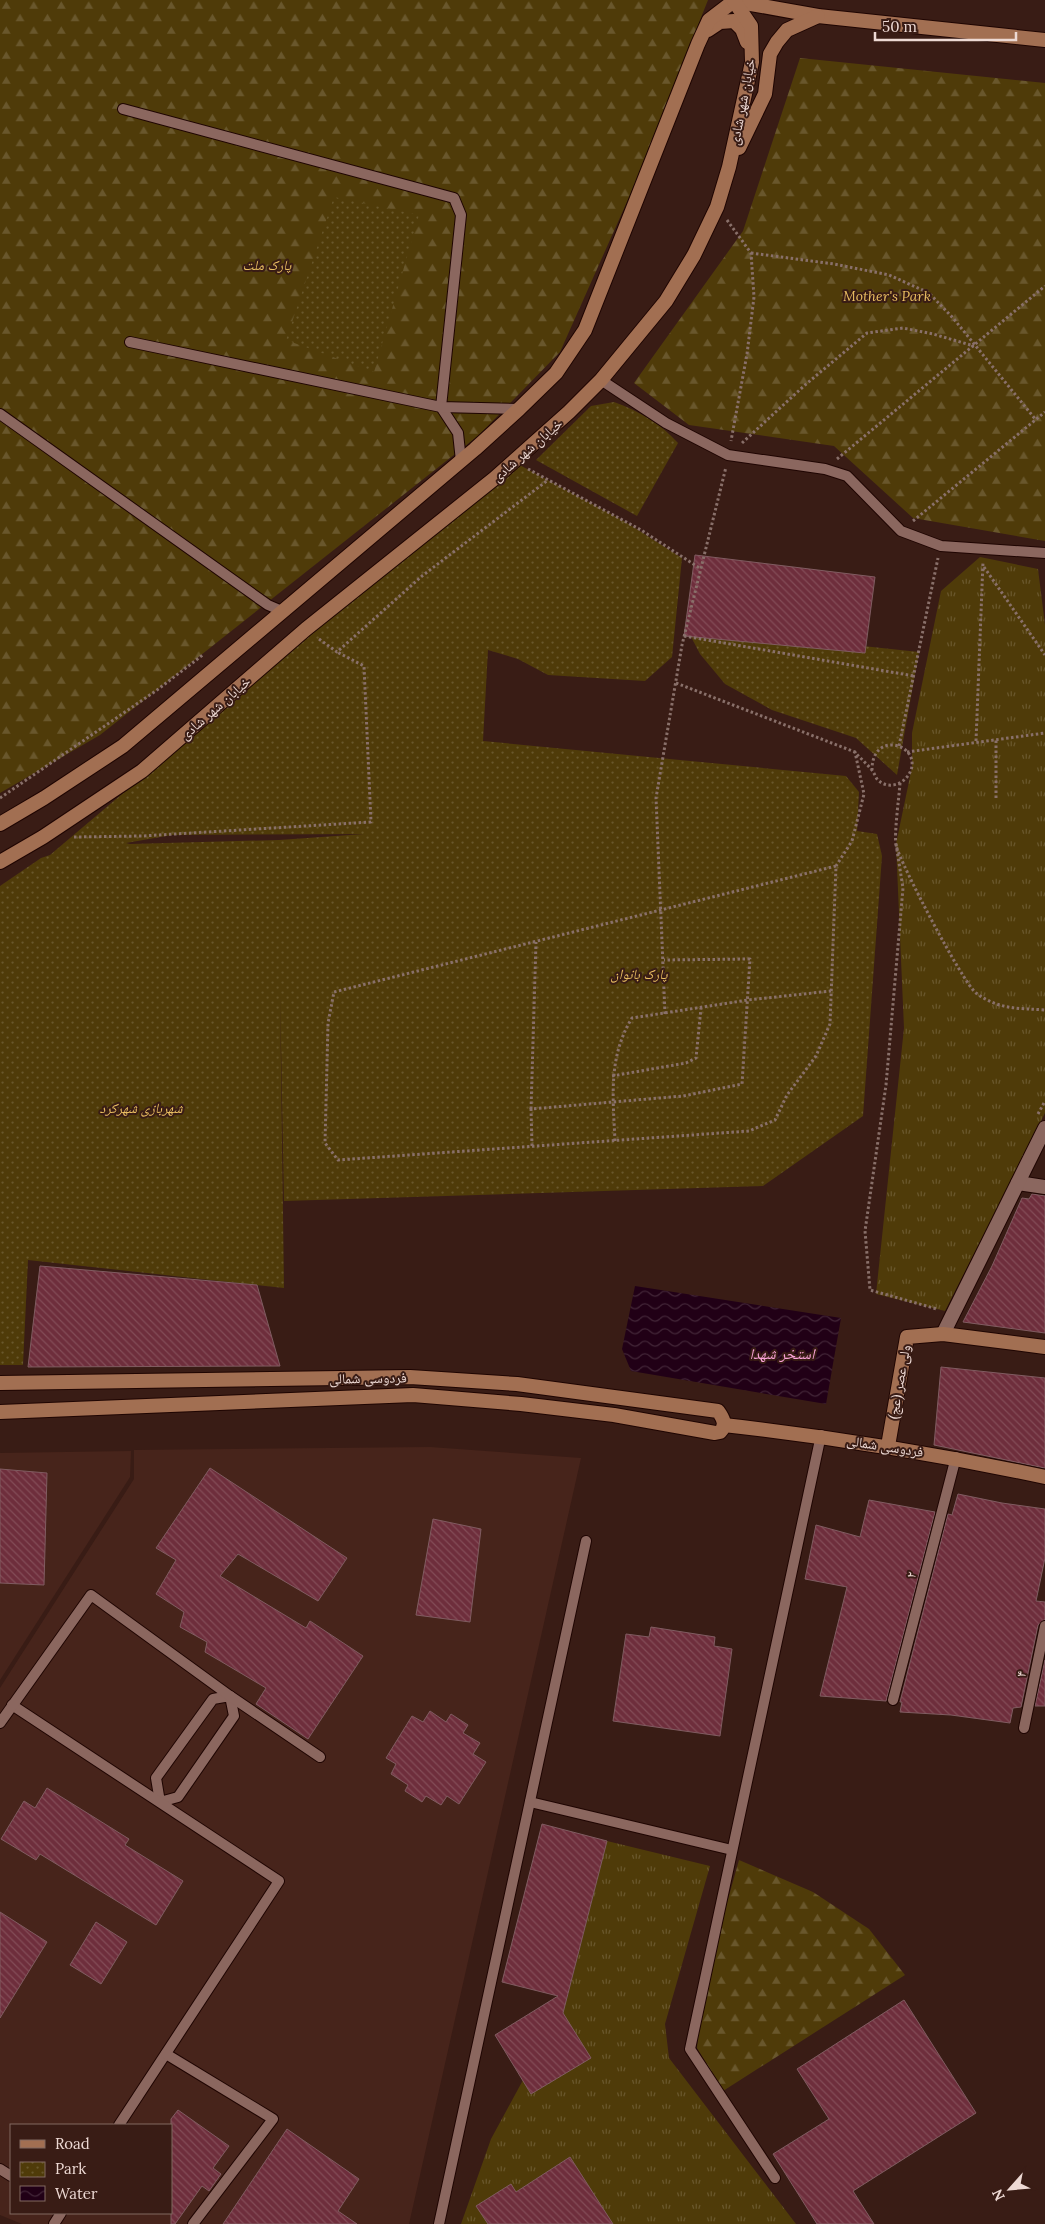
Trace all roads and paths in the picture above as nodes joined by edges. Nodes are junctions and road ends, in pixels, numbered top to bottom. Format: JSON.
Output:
{"nodes":[{"id":1,"x":734,"y":1,"type":"edge"},
{"id":2,"x":818,"y":16,"type":"junction"},
{"id":3,"x":1045,"y":40,"type":"edge"},
{"id":4,"x":698,"y":44,"type":"junction"},
{"id":5,"x":752,"y":62,"type":"junction"},
{"id":6,"x":123,"y":109,"type":"dead end"},
{"id":7,"x":730,"y":167,"type":"junction"},
{"id":8,"x":751,"y":253,"type":"dead end"},
{"id":9,"x":1045,"y":286,"type":"edge"},
{"id":10,"x":130,"y":342,"type":"dead end"},
{"id":11,"x":975,"y":346,"type":"junction"},
{"id":12,"x":601,"y":380,"type":"junction"},
{"id":13,"x":441,"y":407,"type":"junction"},
{"id":14,"x":520,"y":409,"type":"junction"},
{"id":15,"x":1045,"y":412,"type":"edge"},
{"id":16,"x":0,"y":414,"type":"edge"},
{"id":17,"x":1036,"y":420,"type":"junction"},
{"id":18,"x":728,"y":455,"type":"junction"},
{"id":19,"x":461,"y":461,"type":"junction"},
{"id":20,"x":514,"y":462,"type":"junction"},
{"id":21,"x":825,"y":469,"type":"junction"},
{"id":22,"x":548,"y":480,"type":"junction"},
{"id":23,"x":901,"y":531,"type":"junction"},
{"id":24,"x":941,"y":546,"type":"junction"},
{"id":25,"x":984,"y":549,"type":"junction"},
{"id":26,"x":1045,"y":553,"type":"edge"},
{"id":27,"x":983,"y":566,"type":"junction"},
{"id":28,"x":701,"y":569,"type":"dead end"},
{"id":29,"x":282,"y":611,"type":"junction"},
{"id":30,"x":306,"y":629,"type":"junction"},
{"id":31,"x":684,"y":636,"type":"dead end"},
{"id":32,"x":337,"y":652,"type":"junction"},
{"id":33,"x":204,"y":654,"type":"dead end"},
{"id":34,"x":1045,"y":655,"type":"edge"},
{"id":35,"x":914,"y":676,"type":"junction"},
{"id":36,"x":1045,"y":733,"type":"edge"},
{"id":37,"x":996,"y":738,"type":"junction"},
{"id":38,"x":976,"y":741,"type":"junction"},
{"id":39,"x":899,"y":746,"type":"junction"},
{"id":40,"x":855,"y":752,"type":"junction"},
{"id":41,"x":907,"y":752,"type":"junction"},
{"id":42,"x":872,"y":770,"type":"junction"},
{"id":43,"x":900,"y":784,"type":"junction"},
{"id":44,"x":0,"y":798,"type":"edge"},
{"id":45,"x":996,"y":798,"type":"dead end"},
{"id":46,"x":0,"y":824,"type":"edge"},
{"id":47,"x":73,"y":837,"type":"dead end"},
{"id":48,"x":896,"y":844,"type":"junction"},
{"id":49,"x":0,"y":862,"type":"edge"},
{"id":50,"x":836,"y":866,"type":"junction"},
{"id":51,"x":661,"y":910,"type":"junction"},
{"id":52,"x":536,"y":942,"type":"junction"},
{"id":53,"x":664,"y":960,"type":"junction"},
{"id":54,"x":831,"y":991,"type":"junction"},
{"id":55,"x":748,"y":1000,"type":"junction"},
{"id":56,"x":701,"y":1008,"type":"junction"},
{"id":57,"x":1045,"y":1010,"type":"edge"},
{"id":58,"x":665,"y":1014,"type":"junction"},
{"id":59,"x":612,"y":1076,"type":"junction"},
{"id":60,"x":614,"y":1102,"type":"junction"},
{"id":61,"x":1045,"y":1102,"type":"edge"},
{"id":62,"x":531,"y":1109,"type":"junction"},
{"id":63,"x":1041,"y":1123,"type":"edge"},
{"id":64,"x":615,"y":1141,"type":"junction"},
{"id":65,"x":532,"y":1146,"type":"junction"},
{"id":66,"x":1018,"y":1184,"type":"junction"},
{"id":67,"x":1045,"y":1187,"type":"edge"},
{"id":68,"x":940,"y":1310,"type":"dead end"},
{"id":69,"x":943,"y":1334,"type":"junction"},
{"id":70,"x":1045,"y":1347,"type":"edge"},
{"id":71,"x":0,"y":1383,"type":"edge"},
{"id":72,"x":0,"y":1412,"type":"edge"},
{"id":73,"x":724,"y":1425,"type":"junction"},
{"id":74,"x":822,"y":1436,"type":"junction"},
{"id":75,"x":888,"y":1446,"type":"junction"},
{"id":76,"x":956,"y":1457,"type":"junction"},
{"id":77,"x":1045,"y":1477,"type":"edge"},
{"id":78,"x":586,"y":1541,"type":"dead end"},
{"id":79,"x":1045,"y":1626,"type":"edge"},
{"id":80,"x":230,"y":1696,"type":"junction"},
{"id":81,"x":893,"y":1700,"type":"dead end"},
{"id":82,"x":12,"y":1705,"type":"junction"},
{"id":83,"x":0,"y":1723,"type":"edge"},
{"id":84,"x":1024,"y":1728,"type":"dead end"},
{"id":85,"x":320,"y":1757,"type":"dead end"},
{"id":86,"x":160,"y":1802,"type":"junction"},
{"id":87,"x":530,"y":1802,"type":"junction"},
{"id":88,"x":732,"y":1850,"type":"junction"},
{"id":89,"x":166,"y":2054,"type":"junction"},
{"id":90,"x":120,"y":2124,"type":"edge"},
{"id":91,"x":774,"y":2178,"type":"dead end"},
{"id":92,"x":193,"y":2224,"type":"edge"},
{"id":93,"x":439,"y":2224,"type":"edge"}],
"edges":[{"from":1,"to":2,"type":"main road"},
{"from":1,"to":4,"type":"main road"},
{"from":1,"to":5,"type":"main road","name":"خیابان شهر شادی"},
{"from":2,"to":3,"type":"main road"},
{"from":2,"to":7,"type":"main road"},
{"from":4,"to":5,"type":"main road"},
{"from":4,"to":14,"type":"main road"},
{"from":5,"to":7,"type":"main road","name":"خیابان شهر شادی"},
{"from":6,"to":13,"type":"lane"},
{"from":7,"to":12,"type":"main road","name":"خیابان شهر شادی"},
{"from":8,"to":11,"type":"path"},
{"from":9,"to":11,"type":"path"},
{"from":10,"to":13,"type":"lane"},
{"from":11,"to":17,"type":"path"},
{"from":11,"to":18,"type":"path"},
{"from":11,"to":21,"type":"path"},
{"from":12,"to":18,"type":"lane"},
{"from":12,"to":20,"type":"main road","name":"خیابان شهر شادی"},
{"from":13,"to":14,"type":"lane"},
{"from":13,"to":19,"type":"lane"},
{"from":14,"to":19,"type":"main road"},
{"from":15,"to":17,"type":"path"},
{"from":16,"to":29,"type":"lane"},
{"from":17,"to":23,"type":"path"},
{"from":18,"to":21,"type":"lane"},
{"from":19,"to":29,"type":"main road"},
{"from":20,"to":22,"type":"path"},
{"from":20,"to":30,"type":"main road","name":"خیابان شهر شادی"},
{"from":21,"to":23,"type":"lane"},
{"from":22,"to":28,"type":"path"},
{"from":22,"to":32,"type":"path"},
{"from":23,"to":24,"type":"lane"},
{"from":24,"to":25,"type":"lane"},
{"from":24,"to":35,"type":"path"},
{"from":25,"to":26,"type":"lane"},
{"from":25,"to":27,"type":"path"},
{"from":27,"to":34,"type":"path"},
{"from":27,"to":38,"type":"path"},
{"from":29,"to":46,"type":"main road"},
{"from":30,"to":32,"type":"path"},
{"from":30,"to":49,"type":"main road","name":"خیابان شهر شادی"},
{"from":31,"to":35,"type":"path"},
{"from":32,"to":47,"type":"path"},
{"from":33,"to":44,"type":"path"},
{"from":35,"to":39,"type":"path"},
{"from":36,"to":37,"type":"path"},
{"from":37,"to":38,"type":"path"},
{"from":37,"to":45,"type":"path"},
{"from":38,"to":41,"type":"path"},
{"from":39,"to":41,"type":"path"},
{"from":39,"to":42,"type":"path"},
{"from":40,"to":42,"type":"path"},
{"from":40,"to":50,"type":"path"},
{"from":40,"to":51,"type":"path"},
{"from":41,"to":43,"type":"path"},
{"from":42,"to":43,"type":"path"},
{"from":43,"to":48,"type":"path"},
{"from":48,"to":57,"type":"path"},
{"from":48,"to":68,"type":"path"},
{"from":50,"to":51,"type":"path"},
{"from":50,"to":54,"type":"path"},
{"from":51,"to":52,"type":"path"},
{"from":51,"to":53,"type":"path"},
{"from":52,"to":62,"type":"path"},
{"from":52,"to":65,"type":"path"},
{"from":53,"to":55,"type":"path"},
{"from":53,"to":58,"type":"path"},
{"from":54,"to":55,"type":"path"},
{"from":54,"to":64,"type":"path"},
{"from":55,"to":56,"type":"path"},
{"from":55,"to":60,"type":"path"},
{"from":56,"to":58,"type":"path"},
{"from":56,"to":59,"type":"path"},
{"from":58,"to":59,"type":"path"},
{"from":59,"to":60,"type":"path"},
{"from":60,"to":62,"type":"path"},
{"from":60,"to":64,"type":"path"},
{"from":61,"to":63,"type":"path"},
{"from":62,"to":65,"type":"path"},
{"from":63,"to":66,"type":"street"},
{"from":64,"to":65,"type":"path"},
{"from":66,"to":67,"type":"street"},
{"from":66,"to":69,"type":"street"},
{"from":69,"to":70,"type":"main road","name":"ولی عصر (عج)"},
{"from":69,"to":75,"type":"main road","name":"ولی عصر (عج)"},
{"from":71,"to":73,"type":"main road","name":"فردوسی شمالی"},
{"from":72,"to":73,"type":"main road","name":"فردوسی شمالی"},
{"from":73,"to":74,"type":"main road","name":"فردوسی شمالی"},
{"from":74,"to":75,"type":"main road","name":"فردوسی شمالی"},
{"from":74,"to":88,"type":"lane"},
{"from":75,"to":76,"type":"main road","name":"فردوسی شمالی"},
{"from":76,"to":77,"type":"main road","name":"فردوسی شمالی"},
{"from":76,"to":81,"type":"lane","name":"۲"},
{"from":78,"to":87,"type":"lane"},
{"from":79,"to":84,"type":"lane","name":"۴"},
{"from":80,"to":82,"type":"lane"},
{"from":80,"to":85,"type":"lane"},
{"from":80,"to":86,"type":"lane"},
{"from":80,"to":86,"type":"lane"},
{"from":82,"to":83,"type":"lane"},
{"from":82,"to":86,"type":"lane"},
{"from":86,"to":89,"type":"lane"},
{"from":87,"to":88,"type":"lane"},
{"from":87,"to":93,"type":"lane"},
{"from":88,"to":91,"type":"lane"},
{"from":89,"to":90,"type":"lane"},
{"from":89,"to":92,"type":"lane"}]}
